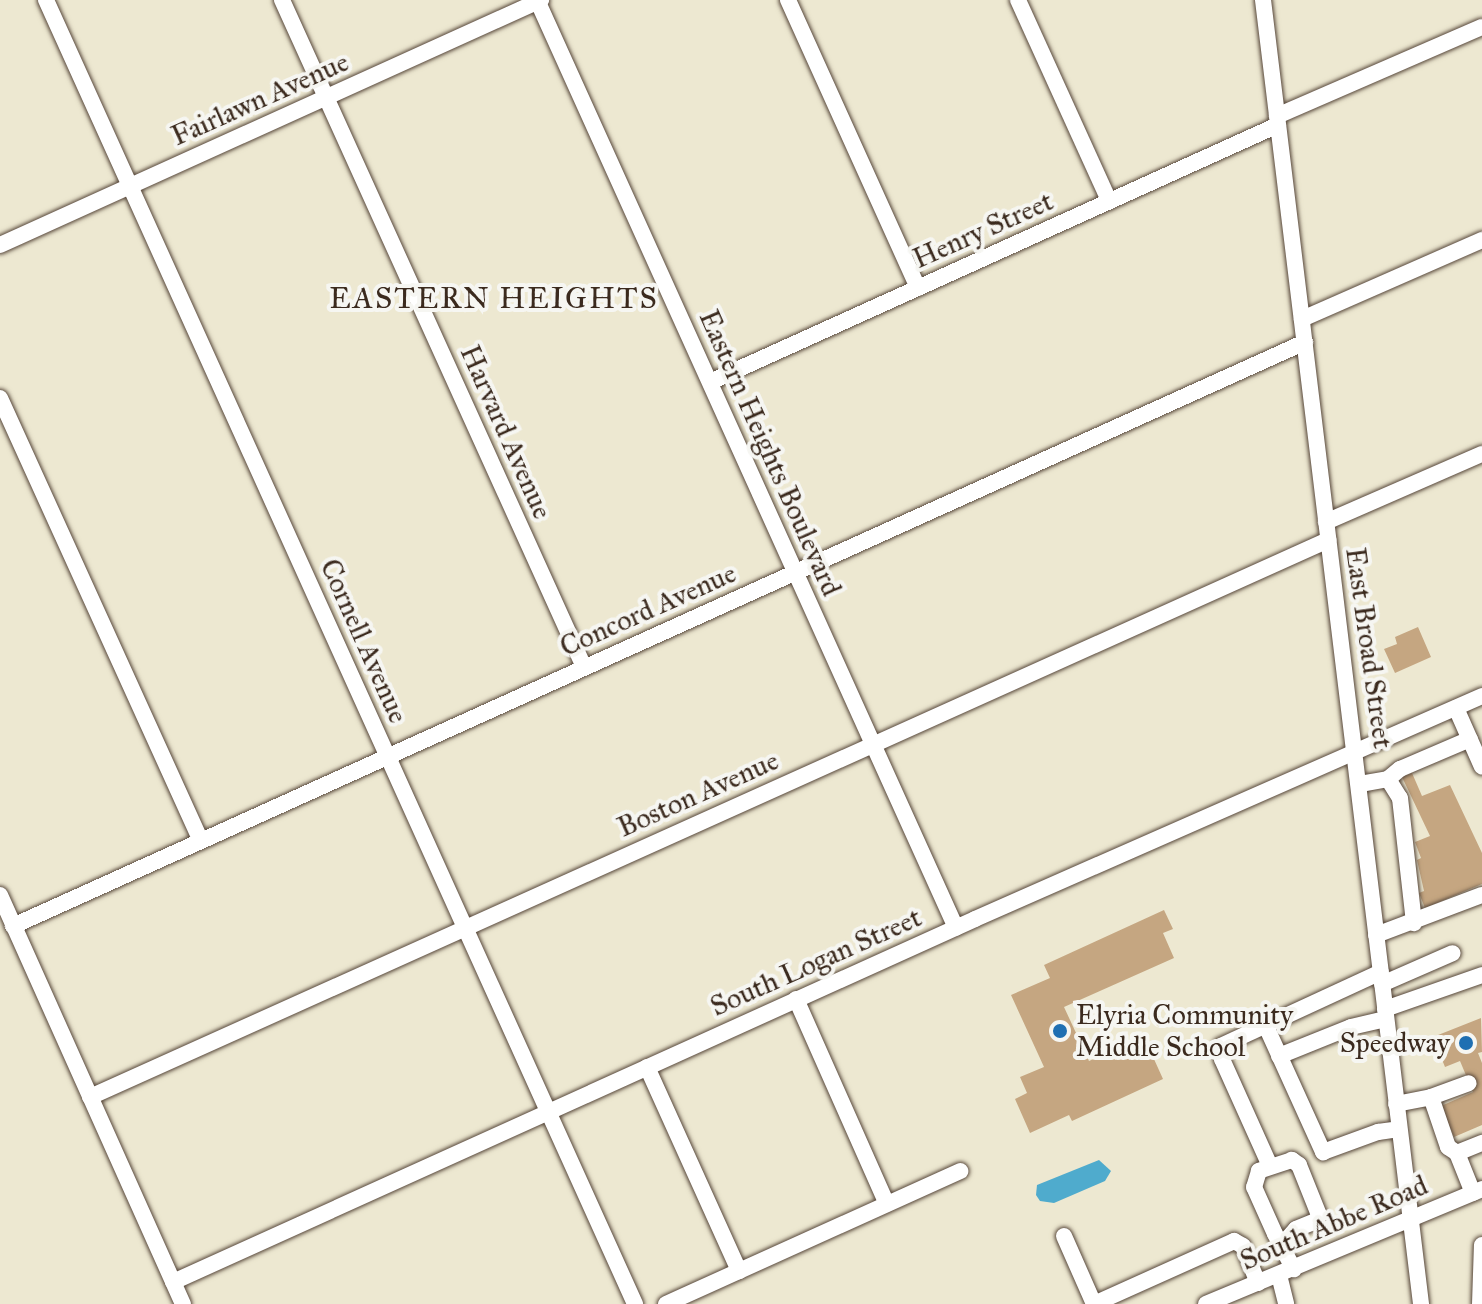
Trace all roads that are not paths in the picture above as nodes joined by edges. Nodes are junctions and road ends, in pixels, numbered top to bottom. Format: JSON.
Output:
{"nodes":[{"id":1,"x":46,"y":0,"type":"edge"},
{"id":2,"x":282,"y":0,"type":"edge"},
{"id":3,"x":788,"y":0,"type":"edge"},
{"id":4,"x":1018,"y":0,"type":"edge"},
{"id":5,"x":1263,"y":0,"type":"edge"},
{"id":6,"x":538,"y":1,"type":"edge"},
{"id":7,"x":1482,"y":27,"type":"edge"},
{"id":8,"x":326,"y":98,"type":"junction"},
{"id":9,"x":1277,"y":120,"type":"junction"},
{"id":10,"x":130,"y":186,"type":"junction"},
{"id":11,"x":1109,"y":201,"type":"junction"},
{"id":12,"x":1482,"y":240,"type":"edge"},
{"id":13,"x":0,"y":245,"type":"edge"},
{"id":14,"x":918,"y":288,"type":"junction"},
{"id":15,"x":1302,"y":319,"type":"junction"},
{"id":16,"x":1305,"y":342,"type":"junction"},
{"id":17,"x":710,"y":382,"type":"junction"},
{"id":18,"x":0,"y":398,"type":"edge"},
{"id":19,"x":1482,"y":454,"type":"edge"},
{"id":20,"x":1326,"y":522,"type":"junction"},
{"id":21,"x":1328,"y":540,"type":"junction"},
{"id":22,"x":795,"y":572,"type":"junction"},
{"id":23,"x":584,"y":667,"type":"junction"},
{"id":24,"x":1482,"y":696,"type":"edge"},
{"id":25,"x":1456,"y":708,"type":"junction"},
{"id":26,"x":1470,"y":739,"type":"junction"},
{"id":27,"x":873,"y":744,"type":"junction"},
{"id":28,"x":1356,"y":749,"type":"junction"},
{"id":29,"x":388,"y":756,"type":"junction"},
{"id":30,"x":1482,"y":767,"type":"edge"},
{"id":31,"x":1394,"y":774,"type":"junction"},
{"id":32,"x":1360,"y":784,"type":"junction"},
{"id":33,"x":201,"y":841,"type":"junction"},
{"id":34,"x":0,"y":895,"type":"edge"},
{"id":35,"x":1482,"y":895,"type":"edge"},
{"id":36,"x":1414,"y":923,"type":"junction"},
{"id":37,"x":13,"y":926,"type":"junction"},
{"id":38,"x":465,"y":928,"type":"junction"},
{"id":39,"x":956,"y":928,"type":"junction"},
{"id":40,"x":1376,"y":935,"type":"junction"},
{"id":41,"x":1453,"y":953,"type":"dead end"},
{"id":42,"x":1482,"y":975,"type":"edge"},
{"id":43,"x":1381,"y":978,"type":"junction"},
{"id":44,"x":796,"y":999,"type":"junction"},
{"id":45,"x":1386,"y":1014,"type":"junction"},
{"id":46,"x":1265,"y":1024,"type":"junction"},
{"id":47,"x":1279,"y":1056,"type":"junction"},
{"id":48,"x":647,"y":1067,"type":"junction"},
{"id":49,"x":1469,"y":1083,"type":"dead end"},
{"id":50,"x":90,"y":1097,"type":"junction"},
{"id":51,"x":1431,"y":1097,"type":"junction"},
{"id":52,"x":1396,"y":1104,"type":"junction"},
{"id":53,"x":548,"y":1112,"type":"junction"},
{"id":54,"x":1399,"y":1129,"type":"junction"},
{"id":55,"x":1482,"y":1143,"type":"edge"},
{"id":56,"x":1457,"y":1153,"type":"junction"},
{"id":57,"x":1270,"y":1166,"type":"junction"},
{"id":58,"x":960,"y":1171,"type":"dead end"},
{"id":59,"x":1477,"y":1191,"type":"edge"},
{"id":60,"x":887,"y":1204,"type":"junction"},
{"id":61,"x":1410,"y":1220,"type":"junction"},
{"id":62,"x":1064,"y":1236,"type":"dead end"},
{"id":63,"x":1282,"y":1245,"type":"junction"},
{"id":64,"x":1482,"y":1245,"type":"edge"},
{"id":65,"x":739,"y":1271,"type":"junction"},
{"id":66,"x":1286,"y":1272,"type":"junction"},
{"id":67,"x":173,"y":1282,"type":"junction"},
{"id":68,"x":1258,"y":1283,"type":"junction"},
{"id":69,"x":183,"y":1304,"type":"edge"},
{"id":70,"x":635,"y":1304,"type":"edge"},
{"id":71,"x":666,"y":1304,"type":"edge"},
{"id":72,"x":1094,"y":1304,"type":"edge"},
{"id":73,"x":1206,"y":1304,"type":"edge"},
{"id":74,"x":1286,"y":1304,"type":"edge"},
{"id":75,"x":1421,"y":1304,"type":"edge"},
{"id":76,"x":1480,"y":1304,"type":"edge"}],
"edges":[{"from":1,"to":10,"type":"street","name":"Cornell Avenue"},
{"from":2,"to":8,"type":"street","name":"Harvard Avenue"},
{"from":3,"to":14,"type":"street"},
{"from":4,"to":11,"type":"street"},
{"from":5,"to":9,"type":"street","name":"East Broad Street"},
{"from":6,"to":8,"type":"street","name":"Fairlawn Avenue"},
{"from":6,"to":17,"type":"street","name":"Eastern Heights Boulevard"},
{"from":7,"to":9,"type":"street","name":"Henry Street"},
{"from":8,"to":10,"type":"street","name":"Fairlawn Avenue"},
{"from":8,"to":23,"type":"street","name":"Harvard Avenue"},
{"from":9,"to":11,"type":"street","name":"Henry Street"},
{"from":9,"to":15,"type":"street","name":"East Broad Street"},
{"from":10,"to":13,"type":"street","name":"Fairlawn Avenue"},
{"from":10,"to":29,"type":"street","name":"Cornell Avenue"},
{"from":11,"to":14,"type":"street","name":"Henry Street"},
{"from":12,"to":15,"type":"street"},
{"from":14,"to":17,"type":"street","name":"Henry Street"},
{"from":15,"to":16,"type":"street","name":"East Broad Street"},
{"from":16,"to":20,"type":"street","name":"East Broad Street"},
{"from":16,"to":22,"type":"street","name":"Concord Avenue"},
{"from":17,"to":22,"type":"street","name":"Eastern Heights Boulevard"},
{"from":18,"to":33,"type":"street"},
{"from":19,"to":20,"type":"street"},
{"from":20,"to":21,"type":"street","name":"East Broad Street"},
{"from":21,"to":27,"type":"street","name":"Boston Avenue"},
{"from":21,"to":28,"type":"street","name":"East Broad Street"},
{"from":22,"to":23,"type":"street","name":"Concord Avenue"},
{"from":22,"to":27,"type":"street","name":"Eastern Heights Boulevard"},
{"from":23,"to":29,"type":"street","name":"Concord Avenue"},
{"from":24,"to":25,"type":"street","name":"South Logan Street"},
{"from":25,"to":26,"type":"street"},
{"from":25,"to":28,"type":"street","name":"South Logan Street"},
{"from":26,"to":30,"type":"street"},
{"from":26,"to":31,"type":"street"},
{"from":27,"to":38,"type":"street","name":"Boston Avenue"},
{"from":27,"to":39,"type":"street","name":"Eastern Heights Boulevard"},
{"from":28,"to":32,"type":"street","name":"East Broad Street"},
{"from":28,"to":39,"type":"street","name":"South Logan Street"},
{"from":29,"to":33,"type":"street","name":"Concord Avenue"},
{"from":29,"to":38,"type":"street","name":"Cornell Avenue"},
{"from":31,"to":32,"type":"street"},
{"from":31,"to":36,"type":"street"},
{"from":32,"to":40,"type":"street","name":"East Broad Street"},
{"from":33,"to":37,"type":"street","name":"Concord Avenue"},
{"from":34,"to":37,"type":"street"},
{"from":35,"to":36,"type":"street"},
{"from":36,"to":40,"type":"street"},
{"from":37,"to":50,"type":"street"},
{"from":38,"to":50,"type":"street","name":"Boston Avenue"},
{"from":38,"to":53,"type":"street","name":"Cornell Avenue"},
{"from":39,"to":44,"type":"street","name":"South Logan Street"},
{"from":40,"to":43,"type":"street","name":"East Broad Street"},
{"from":41,"to":43,"type":"street"},
{"from":42,"to":45,"type":"street"},
{"from":43,"to":45,"type":"street","name":"East Broad Street"},
{"from":43,"to":46,"type":"street"},
{"from":44,"to":48,"type":"street","name":"South Logan Street"},
{"from":44,"to":60,"type":"street"},
{"from":45,"to":47,"type":"street"},
{"from":45,"to":52,"type":"street","name":"East Broad Street"},
{"from":46,"to":47,"type":"street"},
{"from":46,"to":57,"type":"street"},
{"from":47,"to":54,"type":"street"},
{"from":48,"to":53,"type":"street","name":"South Logan Street"},
{"from":48,"to":65,"type":"street"},
{"from":49,"to":51,"type":"street"},
{"from":50,"to":67,"type":"street"},
{"from":51,"to":52,"type":"street"},
{"from":51,"to":56,"type":"street"},
{"from":52,"to":54,"type":"street","name":"East Broad Street"},
{"from":53,"to":67,"type":"street","name":"South Logan Street"},
{"from":53,"to":70,"type":"street","name":"Cornell Avenue"},
{"from":54,"to":61,"type":"street","name":"East Broad Street"},
{"from":55,"to":56,"type":"street"},
{"from":56,"to":59,"type":"street"},
{"from":57,"to":63,"type":"street"},
{"from":57,"to":63,"type":"street"},
{"from":58,"to":60,"type":"street"},
{"from":59,"to":61,"type":"street","name":"South Abbe Road"},
{"from":60,"to":65,"type":"street"},
{"from":61,"to":66,"type":"street","name":"South Abbe Road"},
{"from":61,"to":75,"type":"street","name":"East Broad Street"},
{"from":62,"to":72,"type":"street"},
{"from":63,"to":66,"type":"street"},
{"from":64,"to":76,"type":"street"},
{"from":65,"to":71,"type":"street"},
{"from":66,"to":68,"type":"street","name":"South Abbe Road"},
{"from":66,"to":74,"type":"street"},
{"from":67,"to":69,"type":"street"},
{"from":68,"to":72,"type":"street"},
{"from":68,"to":73,"type":"street","name":"South Abbe Road"}]}
